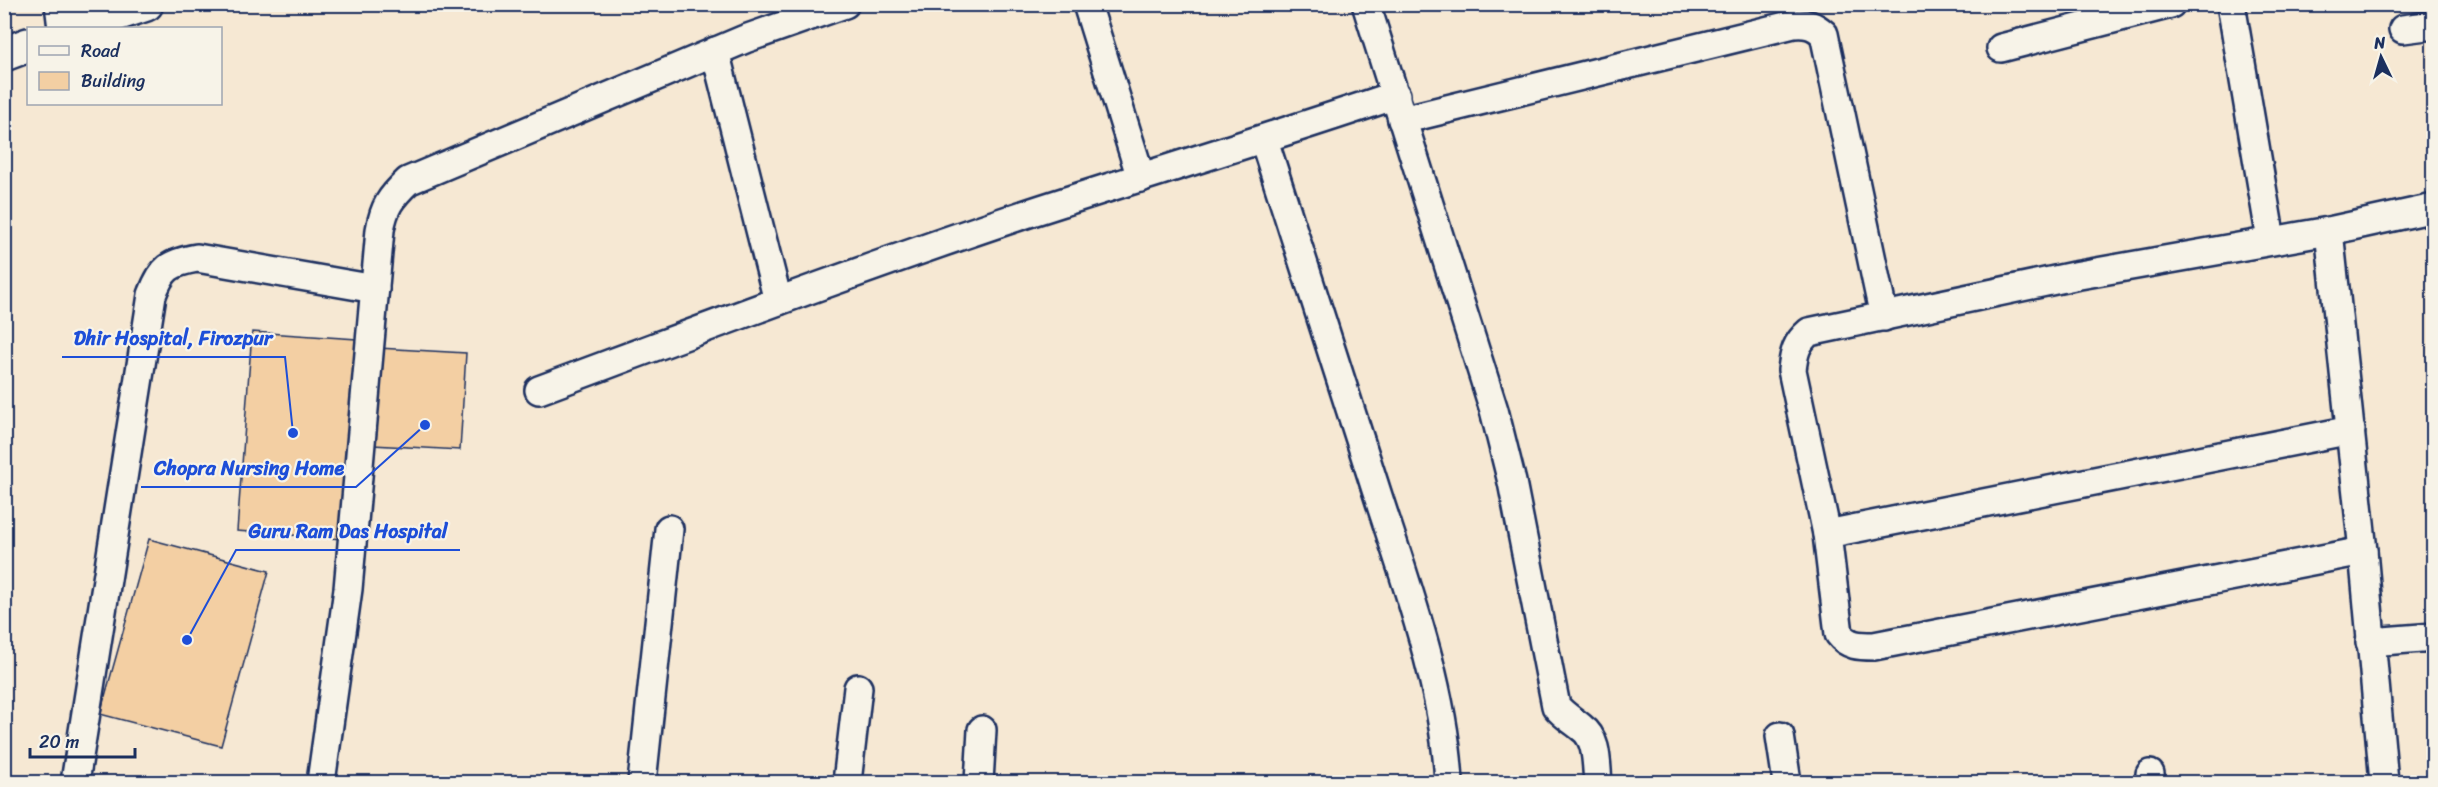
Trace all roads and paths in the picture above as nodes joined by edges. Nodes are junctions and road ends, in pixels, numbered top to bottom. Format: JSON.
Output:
{"nodes":[{"id":1,"x":59,"y":4,"type":"edge"},
{"id":2,"x":146,"y":4,"type":"edge"},
{"id":3,"x":845,"y":4,"type":"edge"},
{"id":4,"x":1087,"y":4,"type":"edge"},
{"id":5,"x":1366,"y":4,"type":"edge"},
{"id":6,"x":2171,"y":4,"type":"edge"},
{"id":7,"x":2231,"y":4,"type":"edge"},
{"id":8,"x":2433,"y":25,"type":"edge"},
{"id":9,"x":62,"y":27,"type":"edge"},
{"id":10,"x":77,"y":27,"type":"edge"},
{"id":11,"x":2403,"y":29,"type":"dead end"},
{"id":12,"x":27,"y":45,"type":"edge"},
{"id":13,"x":2001,"y":48,"type":"dead end"},
{"id":14,"x":715,"y":51,"type":"junction"},
{"id":15,"x":4,"y":54,"type":"edge"},
{"id":16,"x":1399,"y":108,"type":"junction"},
{"id":17,"x":1264,"y":140,"type":"junction"},
{"id":18,"x":1141,"y":178,"type":"junction"},
{"id":19,"x":2433,"y":208,"type":"edge"},
{"id":20,"x":2329,"y":231,"type":"junction"},
{"id":21,"x":2271,"y":240,"type":"junction"},
{"id":22,"x":375,"y":289,"type":"junction"},
{"id":23,"x":778,"y":301,"type":"junction"},
{"id":24,"x":1884,"y":317,"type":"junction"},
{"id":25,"x":539,"y":390,"type":"dead end"},
{"id":26,"x":2351,"y":430,"type":"junction"},
{"id":27,"x":669,"y":529,"type":"dead end"},
{"id":28,"x":1827,"y":534,"type":"junction"},
{"id":29,"x":2363,"y":551,"type":"junction"},
{"id":30,"x":2433,"y":637,"type":"edge"},
{"id":31,"x":2370,"y":642,"type":"junction"},
{"id":32,"x":858,"y":688,"type":"dead end"},
{"id":33,"x":982,"y":730,"type":"dead end"},
{"id":34,"x":1780,"y":736,"type":"dead end"},
{"id":35,"x":75,"y":783,"type":"edge"},
{"id":36,"x":321,"y":783,"type":"edge"},
{"id":37,"x":642,"y":783,"type":"edge"},
{"id":38,"x":847,"y":783,"type":"edge"},
{"id":39,"x":980,"y":783,"type":"edge"},
{"id":40,"x":1449,"y":783,"type":"edge"},
{"id":41,"x":1598,"y":783,"type":"edge"},
{"id":42,"x":1787,"y":783,"type":"edge"},
{"id":43,"x":2384,"y":783,"type":"edge"}],
"edges":[{"from":1,"to":9,"type":"street"},
{"from":2,"to":10,"type":"street"},
{"from":3,"to":14,"type":"street"},
{"from":4,"to":18,"type":"street"},
{"from":5,"to":16,"type":"street"},
{"from":6,"to":13,"type":"street"},
{"from":7,"to":21,"type":"street"},
{"from":8,"to":11,"type":"street"},
{"from":12,"to":15,"type":"street"},
{"from":14,"to":22,"type":"street"},
{"from":14,"to":23,"type":"street"},
{"from":16,"to":17,"type":"street"},
{"from":16,"to":24,"type":"street"},
{"from":16,"to":41,"type":"street"},
{"from":17,"to":18,"type":"street"},
{"from":17,"to":40,"type":"street"},
{"from":18,"to":23,"type":"street"},
{"from":19,"to":20,"type":"street"},
{"from":20,"to":21,"type":"street"},
{"from":20,"to":26,"type":"street"},
{"from":21,"to":24,"type":"street"},
{"from":22,"to":35,"type":"street"},
{"from":22,"to":36,"type":"street"},
{"from":23,"to":25,"type":"street"},
{"from":24,"to":28,"type":"street"},
{"from":26,"to":28,"type":"street"},
{"from":26,"to":29,"type":"street"},
{"from":27,"to":37,"type":"street"},
{"from":28,"to":29,"type":"street"},
{"from":29,"to":31,"type":"street"},
{"from":30,"to":31,"type":"street"},
{"from":31,"to":43,"type":"street"},
{"from":32,"to":38,"type":"street"},
{"from":33,"to":39,"type":"street"},
{"from":34,"to":42,"type":"street"}]}
